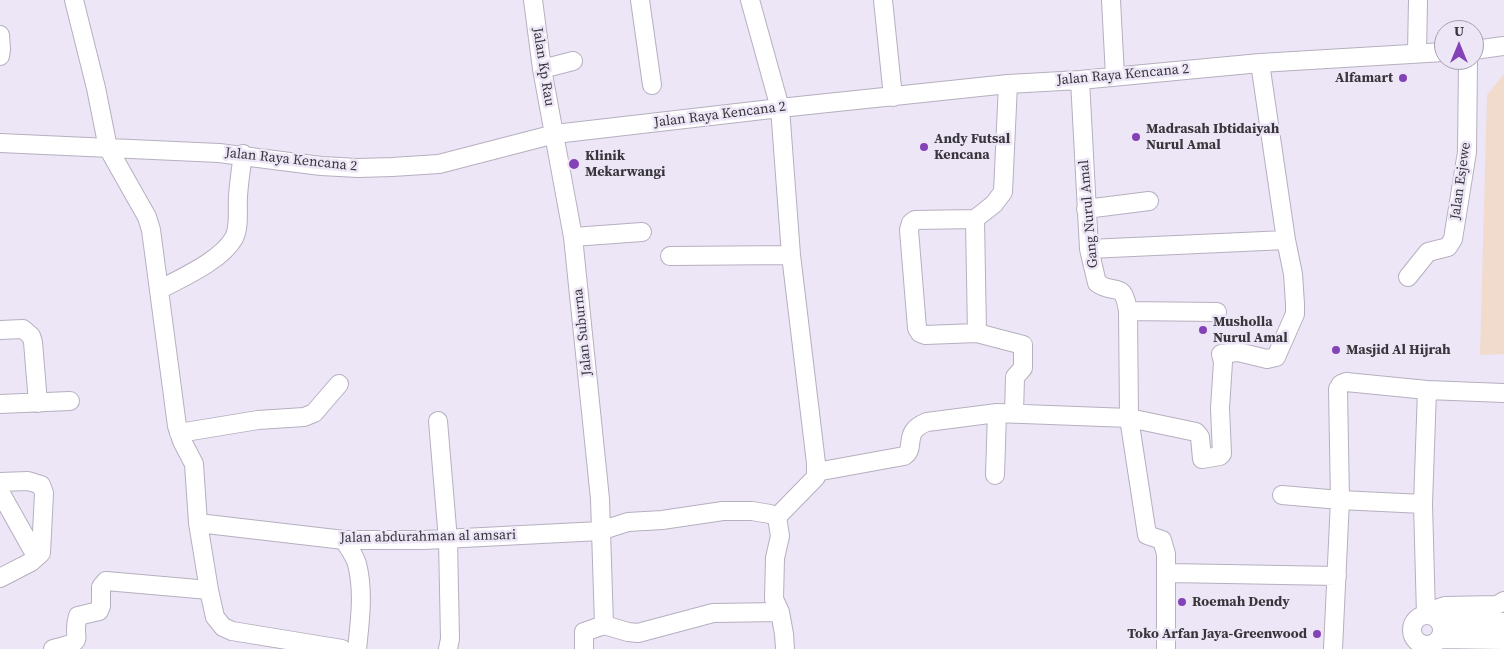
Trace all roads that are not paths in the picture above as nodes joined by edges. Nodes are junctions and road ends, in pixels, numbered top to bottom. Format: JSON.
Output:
{"nodes":[{"id":1,"x":74,"y":0,"type":"edge"},
{"id":2,"x":533,"y":0,"type":"edge"},
{"id":3,"x":640,"y":0,"type":"edge"},
{"id":4,"x":750,"y":0,"type":"edge"},
{"id":5,"x":883,"y":0,"type":"edge"},
{"id":6,"x":1111,"y":0,"type":"edge"},
{"id":7,"x":1418,"y":0,"type":"edge"},
{"id":8,"x":0,"y":35,"type":"edge"},
{"id":9,"x":1504,"y":46,"type":"edge"},
{"id":10,"x":1484,"y":49,"type":"edge"},
{"id":11,"x":1434,"y":52,"type":"edge"},
{"id":12,"x":1417,"y":53,"type":"junction"},
{"id":13,"x":0,"y":56,"type":"edge"},
{"id":14,"x":573,"y":61,"type":"dead end"},
{"id":15,"x":1260,"y":63,"type":"junction"},
{"id":16,"x":542,"y":69,"type":"junction"},
{"id":17,"x":1468,"y":70,"type":"edge"},
{"id":18,"x":1115,"y":76,"type":"junction"},
{"id":19,"x":1080,"y":80,"type":"junction"},
{"id":20,"x":1008,"y":84,"type":"junction"},
{"id":21,"x":652,"y":85,"type":"dead end"},
{"id":22,"x":892,"y":97,"type":"junction"},
{"id":23,"x":780,"y":108,"type":"junction"},
{"id":24,"x":555,"y":134,"type":"junction"},
{"id":25,"x":0,"y":143,"type":"edge"},
{"id":26,"x":108,"y":148,"type":"junction"},
{"id":27,"x":242,"y":154,"type":"junction"},
{"id":28,"x":1149,"y":201,"type":"dead end"},
{"id":29,"x":1086,"y":209,"type":"junction"},
{"id":30,"x":975,"y":219,"type":"junction"},
{"id":31,"x":642,"y":232,"type":"dead end"},
{"id":32,"x":573,"y":237,"type":"junction"},
{"id":33,"x":1286,"y":240,"type":"junction"},
{"id":34,"x":1089,"y":249,"type":"junction"},
{"id":35,"x":791,"y":255,"type":"junction"},
{"id":36,"x":670,"y":256,"type":"dead end"},
{"id":37,"x":1408,"y":277,"type":"dead end"},
{"id":38,"x":159,"y":290,"type":"junction"},
{"id":39,"x":1128,"y":311,"type":"junction"},
{"id":40,"x":1217,"y":312,"type":"dead end"},
{"id":41,"x":0,"y":330,"type":"edge"},
{"id":42,"x":977,"y":333,"type":"junction"},
{"id":43,"x":339,"y":384,"type":"dead end"},
{"id":44,"x":1428,"y":390,"type":"junction"},
{"id":45,"x":1504,"y":393,"type":"edge"},
{"id":46,"x":70,"y":401,"type":"dead end"},
{"id":47,"x":38,"y":403,"type":"junction"},
{"id":48,"x":0,"y":404,"type":"edge"},
{"id":49,"x":1006,"y":413,"type":"junction"},
{"id":50,"x":1129,"y":418,"type":"junction"},
{"id":51,"x":438,"y":421,"type":"dead end"},
{"id":52,"x":179,"y":433,"type":"junction"},
{"id":53,"x":816,"y":472,"type":"junction"},
{"id":54,"x":996,"y":475,"type":"dead end"},
{"id":55,"x":0,"y":482,"type":"edge"},
{"id":56,"x":0,"y":492,"type":"edge"},
{"id":57,"x":1282,"y":495,"type":"dead end"},
{"id":58,"x":1340,"y":500,"type":"junction"},
{"id":59,"x":1423,"y":504,"type":"junction"},
{"id":60,"x":777,"y":517,"type":"junction"},
{"id":61,"x":198,"y":523,"type":"junction"},
{"id":62,"x":600,"y":531,"type":"junction"},
{"id":63,"x":344,"y":540,"type":"junction"},
{"id":64,"x":448,"y":540,"type":"junction"},
{"id":65,"x":36,"y":556,"type":"junction"},
{"id":66,"x":1170,"y":573,"type":"dead end"},
{"id":67,"x":1337,"y":576,"type":"junction"},
{"id":68,"x":0,"y":578,"type":"edge"},
{"id":69,"x":208,"y":590,"type":"junction"},
{"id":70,"x":1504,"y":601,"type":"edge"},
{"id":71,"x":780,"y":612,"type":"junction"},
{"id":72,"x":1504,"y":622,"type":"edge"},
{"id":73,"x":604,"y":625,"type":"junction"},
{"id":74,"x":1431,"y":634,"type":"edge"},
{"id":75,"x":1504,"y":640,"type":"edge"},
{"id":76,"x":331,"y":648,"type":"edge"},
{"id":77,"x":52,"y":649,"type":"edge"},
{"id":78,"x":357,"y":649,"type":"edge"},
{"id":79,"x":448,"y":649,"type":"edge"},
{"id":80,"x":584,"y":649,"type":"edge"},
{"id":81,"x":785,"y":649,"type":"edge"},
{"id":82,"x":1166,"y":649,"type":"edge"},
{"id":83,"x":1333,"y":649,"type":"edge"}],
"edges":[{"from":1,"to":26,"type":"street"},
{"from":2,"to":16,"type":"street","name":"Jalan Kp Rau"},
{"from":3,"to":21,"type":"street"},
{"from":4,"to":23,"type":"street"},
{"from":5,"to":22,"type":"street"},
{"from":6,"to":18,"type":"street"},
{"from":7,"to":12,"type":"street"},
{"from":8,"to":13,"type":"street"},
{"from":9,"to":10,"type":"street"},
{"from":11,"to":12,"type":"street","name":"Jalan Raya Kencana 2"},
{"from":12,"to":15,"type":"street","name":"Jalan Raya Kencana 2"},
{"from":14,"to":16,"type":"street"},
{"from":15,"to":18,"type":"street","name":"Jalan Raya Kencana 2"},
{"from":15,"to":33,"type":"street"},
{"from":16,"to":24,"type":"street","name":"Jalan Kp Rau"},
{"from":17,"to":37,"type":"street","name":"Jalan Esjewe"},
{"from":18,"to":19,"type":"street","name":"Jalan Raya Kencana 2"},
{"from":19,"to":20,"type":"street","name":"Jalan Raya Kencana 2"},
{"from":19,"to":29,"type":"street","name":"Gang Nurul Amal"},
{"from":20,"to":22,"type":"street","name":"Jalan Raya Kencana 2"},
{"from":20,"to":30,"type":"street"},
{"from":22,"to":23,"type":"street","name":"Jalan Raya Kencana 2"},
{"from":23,"to":24,"type":"street","name":"Jalan Raya Kencana 2"},
{"from":23,"to":35,"type":"street"},
{"from":24,"to":27,"type":"street","name":"Jalan Raya Kencana 2"},
{"from":24,"to":32,"type":"street","name":"Jalan Suburna"},
{"from":25,"to":26,"type":"street","name":"Jalan Raya Kencana 2"},
{"from":26,"to":27,"type":"street","name":"Jalan Raya Kencana 2"},
{"from":26,"to":38,"type":"street"},
{"from":27,"to":38,"type":"street"},
{"from":28,"to":29,"type":"street"},
{"from":29,"to":34,"type":"street","name":"Gang Nurul Amal"},
{"from":30,"to":42,"type":"street"},
{"from":30,"to":42,"type":"street"},
{"from":31,"to":32,"type":"street"},
{"from":32,"to":62,"type":"street","name":"Jalan Suburna"},
{"from":33,"to":34,"type":"street"},
{"from":33,"to":50,"type":"street"},
{"from":34,"to":39,"type":"street","name":"Gang Nurul Amal"},
{"from":35,"to":36,"type":"street"},
{"from":35,"to":53,"type":"street"},
{"from":38,"to":52,"type":"street"},
{"from":39,"to":40,"type":"street"},
{"from":39,"to":50,"type":"street","name":"Gang Nurul Amal"},
{"from":41,"to":47,"type":"street"},
{"from":42,"to":49,"type":"street"},
{"from":43,"to":52,"type":"street"},
{"from":44,"to":45,"type":"street"},
{"from":44,"to":58,"type":"street"},
{"from":44,"to":59,"type":"street"},
{"from":46,"to":47,"type":"street"},
{"from":47,"to":48,"type":"street"},
{"from":49,"to":50,"type":"street"},
{"from":49,"to":53,"type":"street"},
{"from":49,"to":54,"type":"street"},
{"from":50,"to":82,"type":"street","name":"Gang Nurul Amal"},
{"from":51,"to":64,"type":"street"},
{"from":52,"to":61,"type":"street"},
{"from":53,"to":60,"type":"street"},
{"from":55,"to":65,"type":"street"},
{"from":56,"to":65,"type":"street"},
{"from":57,"to":58,"type":"street"},
{"from":58,"to":59,"type":"street"},
{"from":58,"to":67,"type":"street"},
{"from":59,"to":74,"type":"street"},
{"from":60,"to":62,"type":"street","name":"Jalan abdurahman al amsari"},
{"from":60,"to":71,"type":"street"},
{"from":61,"to":63,"type":"street","name":"Jalan abdurahman al amsari"},
{"from":61,"to":69,"type":"street"},
{"from":62,"to":64,"type":"street","name":"Jalan abdurahman al amsari"},
{"from":62,"to":73,"type":"street","name":"Jalan Suburna"},
{"from":63,"to":64,"type":"street","name":"Jalan abdurahman al amsari"},
{"from":63,"to":78,"type":"street"},
{"from":64,"to":79,"type":"street"},
{"from":65,"to":68,"type":"street"},
{"from":66,"to":67,"type":"street"},
{"from":67,"to":83,"type":"street"},
{"from":69,"to":76,"type":"street"},
{"from":69,"to":77,"type":"street"},
{"from":70,"to":74,"type":"street"},
{"from":71,"to":73,"type":"street"},
{"from":71,"to":81,"type":"street"},
{"from":72,"to":74,"type":"street"},
{"from":73,"to":80,"type":"street"},
{"from":74,"to":75,"type":"street"}]}
